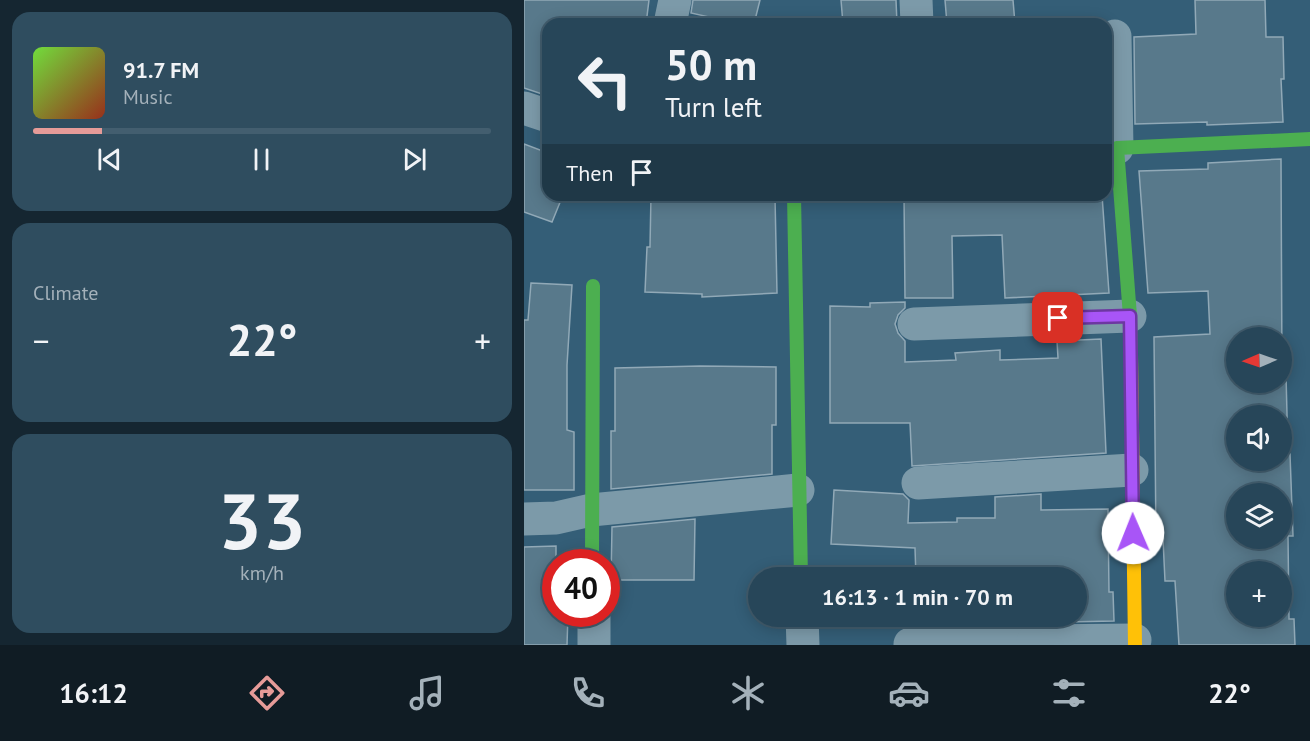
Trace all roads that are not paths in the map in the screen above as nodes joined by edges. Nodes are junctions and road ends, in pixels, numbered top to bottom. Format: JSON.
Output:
{"nodes":[{"id":1,"x":675,"y":0,"type":"edge"},
{"id":2,"x":916,"y":0,"type":"edge"},
{"id":3,"x":671,"y":18,"type":"edge"},
{"id":4,"x":917,"y":18,"type":"edge"},
{"id":5,"x":1115,"y":36,"type":"dead end"},
{"id":6,"x":524,"y":108,"type":"edge"},
{"id":7,"x":542,"y":114,"type":"edge"},
{"id":8,"x":1310,"y":140,"type":"edge"},
{"id":9,"x":1112,"y":148,"type":"edge"},
{"id":10,"x":794,"y":201,"type":"edge"},
{"id":11,"x":593,"y":286,"type":"dead end"},
{"id":12,"x":1130,"y":316,"type":"junction"},
{"id":13,"x":914,"y":324,"type":"dead end"},
{"id":14,"x":1132,"y":470,"type":"junction"},
{"id":15,"x":918,"y":483,"type":"dead end"},
{"id":16,"x":798,"y":490,"type":"junction"},
{"id":17,"x":591,"y":510,"type":"junction"},
{"id":18,"x":524,"y":519,"type":"edge"},
{"id":19,"x":592,"y":549,"type":"edge"},
{"id":20,"x":801,"y":567,"type":"edge"},
{"id":21,"x":594,"y":627,"type":"edge"},
{"id":22,"x":802,"y":627,"type":"edge"},
{"id":23,"x":1135,"y":642,"type":"edge"},
{"id":24,"x":1033,"y":643,"type":"edge"},
{"id":25,"x":910,"y":644,"type":"edge"},
{"id":26,"x":594,"y":645,"type":"edge"},
{"id":27,"x":803,"y":645,"type":"edge"}],
"edges":[{"from":1,"to":3,"type":"street"},
{"from":2,"to":4,"type":"street"},
{"from":5,"to":9,"type":"street"},
{"from":6,"to":7,"type":"street"},
{"from":8,"to":9,"type":"street"},
{"from":9,"to":12,"type":"street"},
{"from":10,"to":16,"type":"street"},
{"from":11,"to":17,"type":"street"},
{"from":12,"to":13,"type":"street"},
{"from":12,"to":14,"type":"street"},
{"from":14,"to":15,"type":"street"},
{"from":14,"to":23,"type":"street"},
{"from":16,"to":17,"type":"street"},
{"from":16,"to":20,"type":"street"},
{"from":17,"to":18,"type":"street"},
{"from":17,"to":19,"type":"street"},
{"from":21,"to":26,"type":"street"},
{"from":22,"to":27,"type":"street"},
{"from":23,"to":24,"type":"street"},
{"from":24,"to":25,"type":"street"}]}
